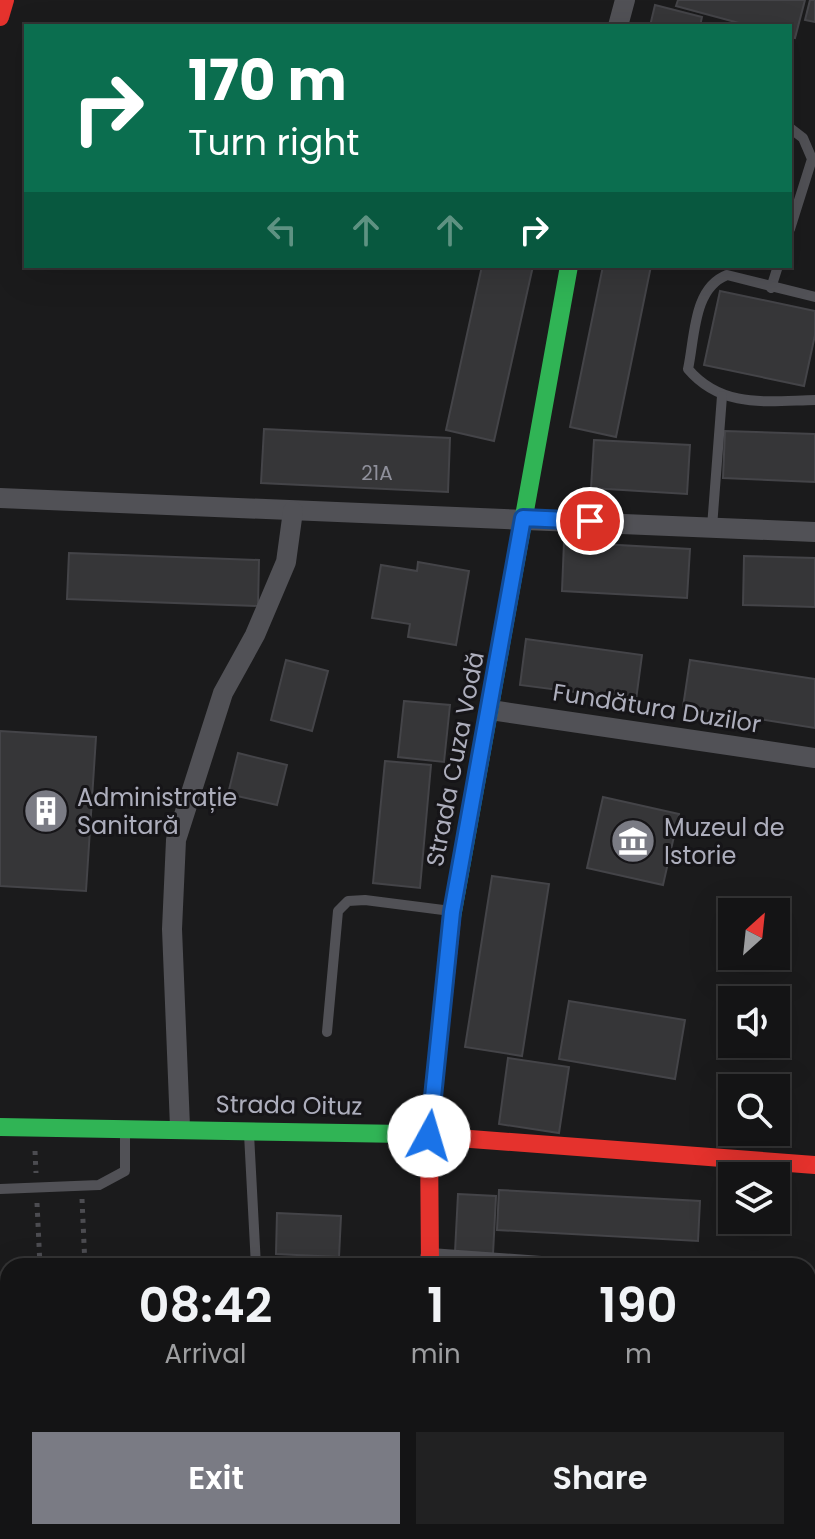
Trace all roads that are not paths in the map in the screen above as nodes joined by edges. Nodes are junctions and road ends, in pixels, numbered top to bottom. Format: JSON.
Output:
{"nodes":[{"id":1,"x":5,"y":0,"type":"edge"},
{"id":2,"x":625,"y":0,"type":"edge"},
{"id":3,"x":0,"y":17,"type":"edge"},
{"id":4,"x":619,"y":24,"type":"edge"},
{"id":5,"x":792,"y":130,"type":"edge"},
{"id":6,"x":792,"y":223,"type":"edge"},
{"id":7,"x":569,"y":268,"type":"edge"},
{"id":8,"x":777,"y":268,"type":"edge"},
{"id":9,"x":771,"y":288,"type":"junction"},
{"id":10,"x":815,"y":297,"type":"edge"},
{"id":11,"x":722,"y":396,"type":"junction"},
{"id":12,"x":815,"y":400,"type":"edge"},
{"id":13,"x":0,"y":498,"type":"edge"},
{"id":14,"x":293,"y":511,"type":"junction"},
{"id":15,"x":523,"y":518,"type":"junction"},
{"id":16,"x":712,"y":527,"type":"junction"},
{"id":17,"x":815,"y":532,"type":"edge"},
{"id":18,"x":491,"y":710,"type":"junction"},
{"id":19,"x":815,"y":758,"type":"edge"},
{"id":20,"x":452,"y":912,"type":"junction"},
{"id":21,"x":327,"y":1032,"type":"dead end"},
{"id":22,"x":0,"y":1127,"type":"edge"},
{"id":23,"x":180,"y":1127,"type":"junction"},
{"id":24,"x":248,"y":1128,"type":"junction"},
{"id":25,"x":125,"y":1129,"type":"junction"},
{"id":26,"x":429,"y":1136,"type":"junction"},
{"id":27,"x":815,"y":1165,"type":"edge"},
{"id":28,"x":0,"y":1189,"type":"edge"},
{"id":29,"x":256,"y":1258,"type":"edge"},
{"id":30,"x":430,"y":1258,"type":"edge"}],
"edges":[{"from":1,"to":3,"type":"street"},
{"from":2,"to":4,"type":"street"},
{"from":5,"to":6,"type":"lane"},
{"from":7,"to":15,"type":"street","name":"Strada Cuza Vodă"},
{"from":8,"to":9,"type":"lane"},
{"from":9,"to":10,"type":"lane"},
{"from":9,"to":11,"type":"lane"},
{"from":11,"to":12,"type":"lane"},
{"from":11,"to":16,"type":"lane"},
{"from":13,"to":14,"type":"street"},
{"from":14,"to":15,"type":"street"},
{"from":14,"to":23,"type":"street"},
{"from":15,"to":16,"type":"street"},
{"from":15,"to":18,"type":"street","name":"Strada Cuza Vodă"},
{"from":16,"to":17,"type":"street"},
{"from":18,"to":19,"type":"street","name":"Fundătura Duzilor"},
{"from":18,"to":20,"type":"street","name":"Strada Cuza Vodă"},
{"from":20,"to":21,"type":"lane"},
{"from":20,"to":26,"type":"street","name":"Strada Cuza Vodă"},
{"from":22,"to":25,"type":"street","name":"Strada Oituz"},
{"from":23,"to":24,"type":"street","name":"Strada Oituz"},
{"from":23,"to":25,"type":"street","name":"Strada Oituz"},
{"from":24,"to":26,"type":"street","name":"Strada Oituz"},
{"from":24,"to":29,"type":"lane"},
{"from":25,"to":28,"type":"lane"},
{"from":26,"to":27,"type":"street","name":"Strada Oituz"},
{"from":26,"to":30,"type":"street","name":"Strada Cuza Vodă"}]}
